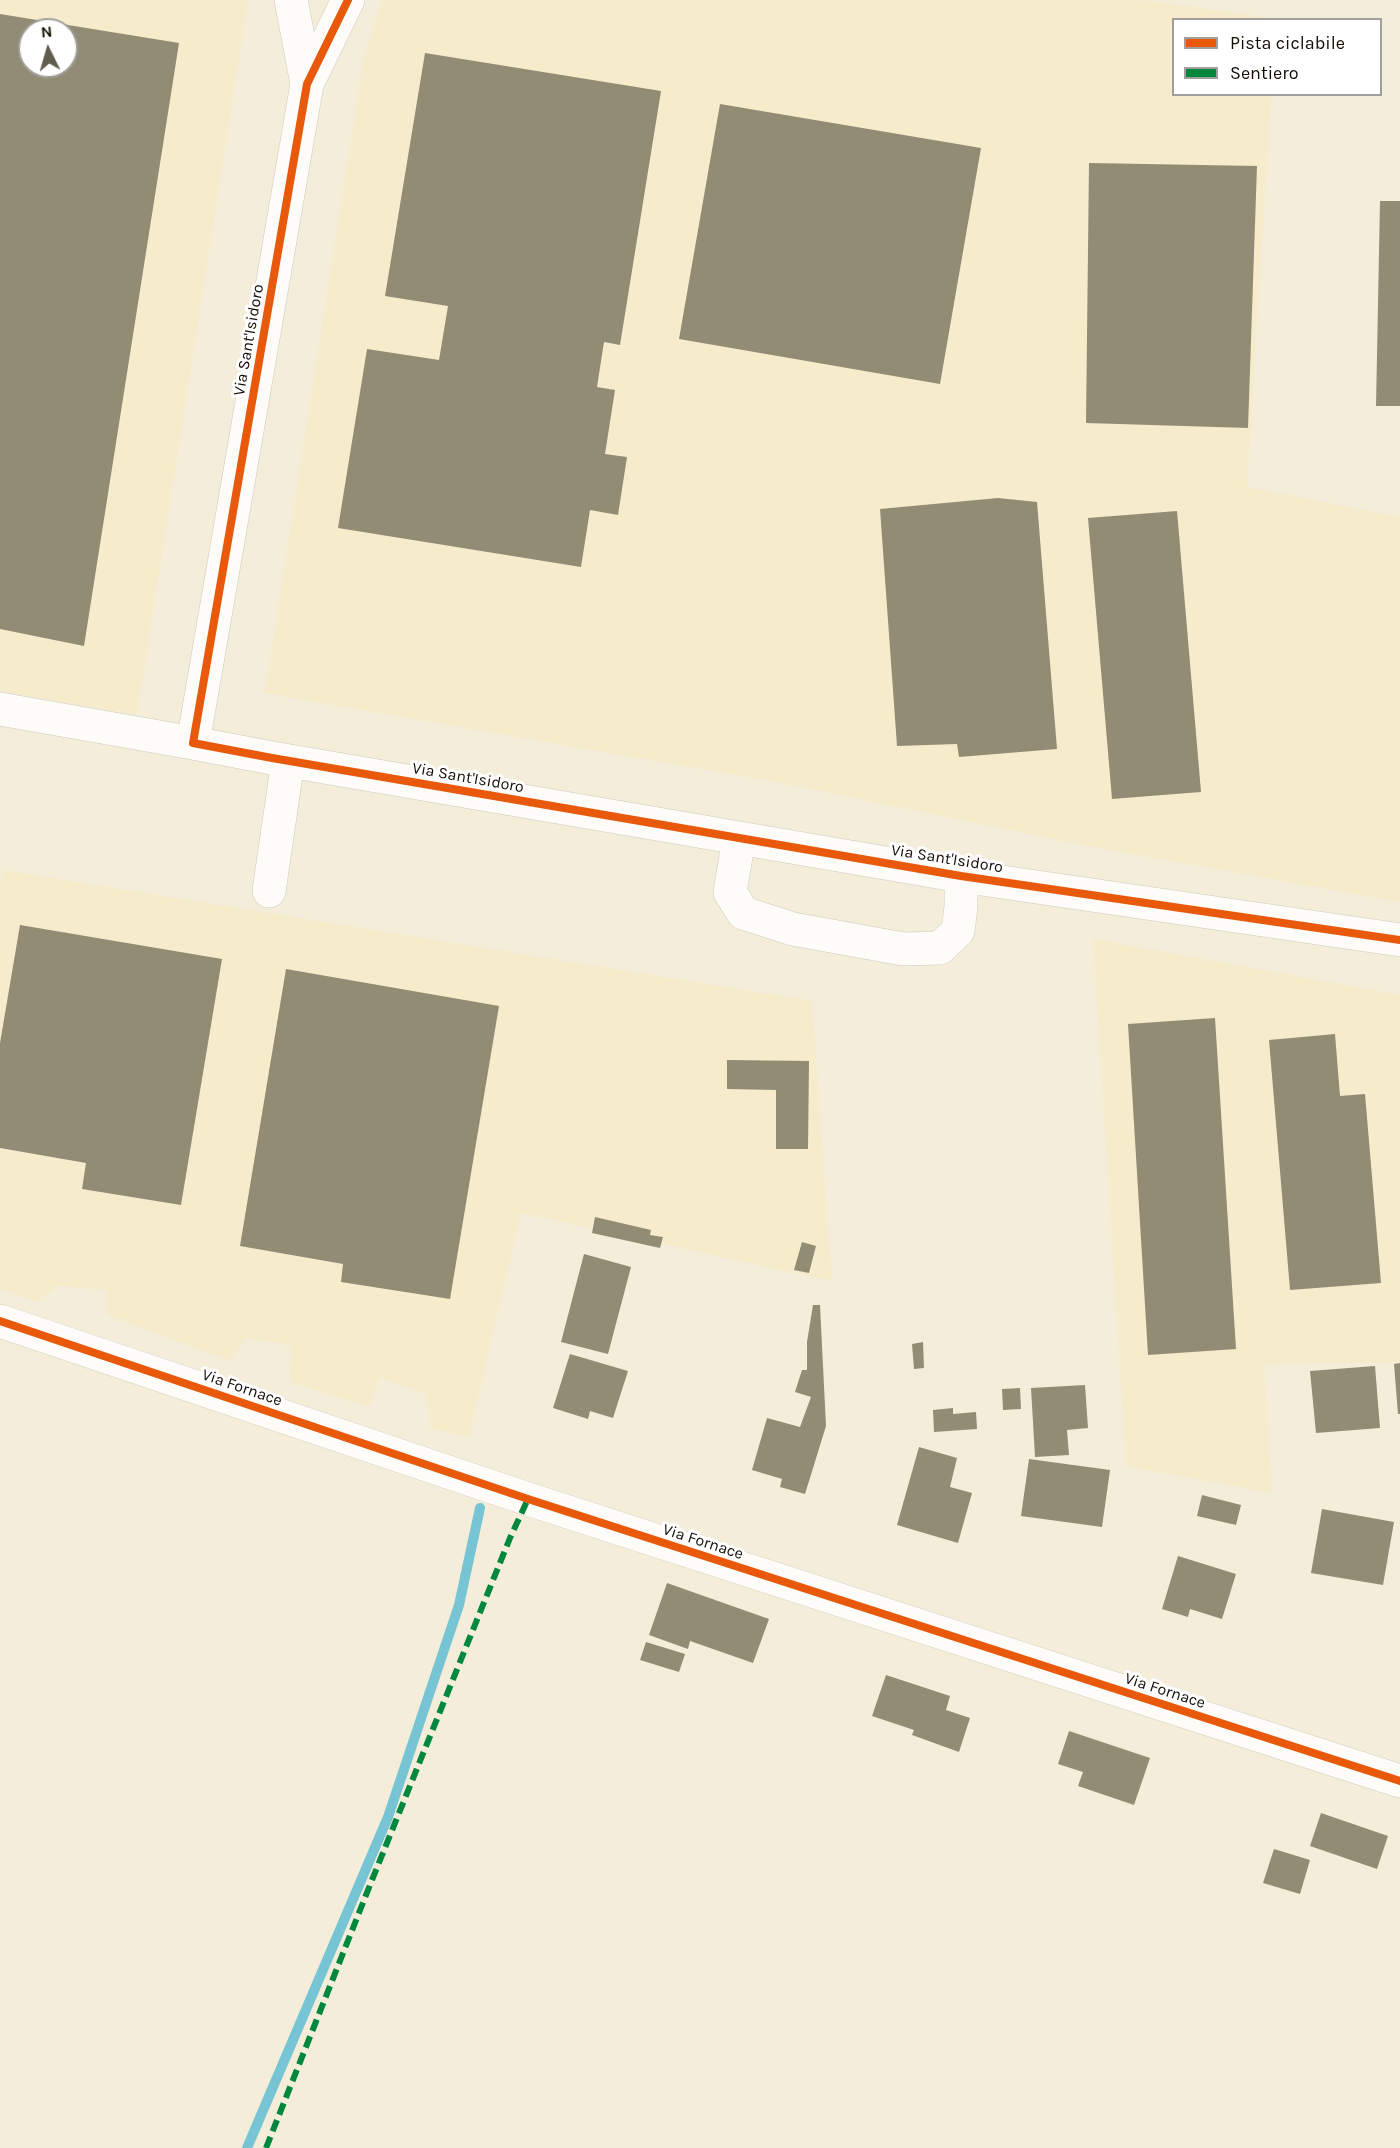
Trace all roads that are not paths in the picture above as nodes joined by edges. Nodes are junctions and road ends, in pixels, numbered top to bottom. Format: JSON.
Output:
{"nodes":[{"id":1,"x":291,"y":0,"type":"edge"},
{"id":2,"x":348,"y":0,"type":"edge"},
{"id":3,"x":307,"y":84,"type":"junction"},
{"id":4,"x":0,"y":709,"type":"edge"},
{"id":5,"x":193,"y":742,"type":"junction"},
{"id":6,"x":288,"y":761,"type":"junction"},
{"id":7,"x":739,"y":838,"type":"junction"},
{"id":8,"x":961,"y":876,"type":"junction"},
{"id":9,"x":269,"y":891,"type":"dead end"},
{"id":10,"x":1400,"y":940,"type":"edge"},
{"id":11,"x":0,"y":1321,"type":"edge"},
{"id":12,"x":1400,"y":1781,"type":"edge"}],
"edges":[{"from":1,"to":3,"type":"street"},
{"from":2,"to":3,"type":"street"},
{"from":3,"to":5,"type":"street","name":"Via Sant'Isidoro"},
{"from":4,"to":5,"type":"street","name":"Via Sant'Isidoro"},
{"from":5,"to":6,"type":"street","name":"Via Sant'Isidoro"},
{"from":6,"to":7,"type":"street","name":"Via Sant'Isidoro"},
{"from":6,"to":9,"type":"street"},
{"from":7,"to":8,"type":"street","name":"Via Sant'Isidoro"},
{"from":7,"to":8,"type":"street"},
{"from":8,"to":10,"type":"street","name":"Via Sant'Isidoro"},
{"from":11,"to":12,"type":"street","name":"Via Fornace"}]}
